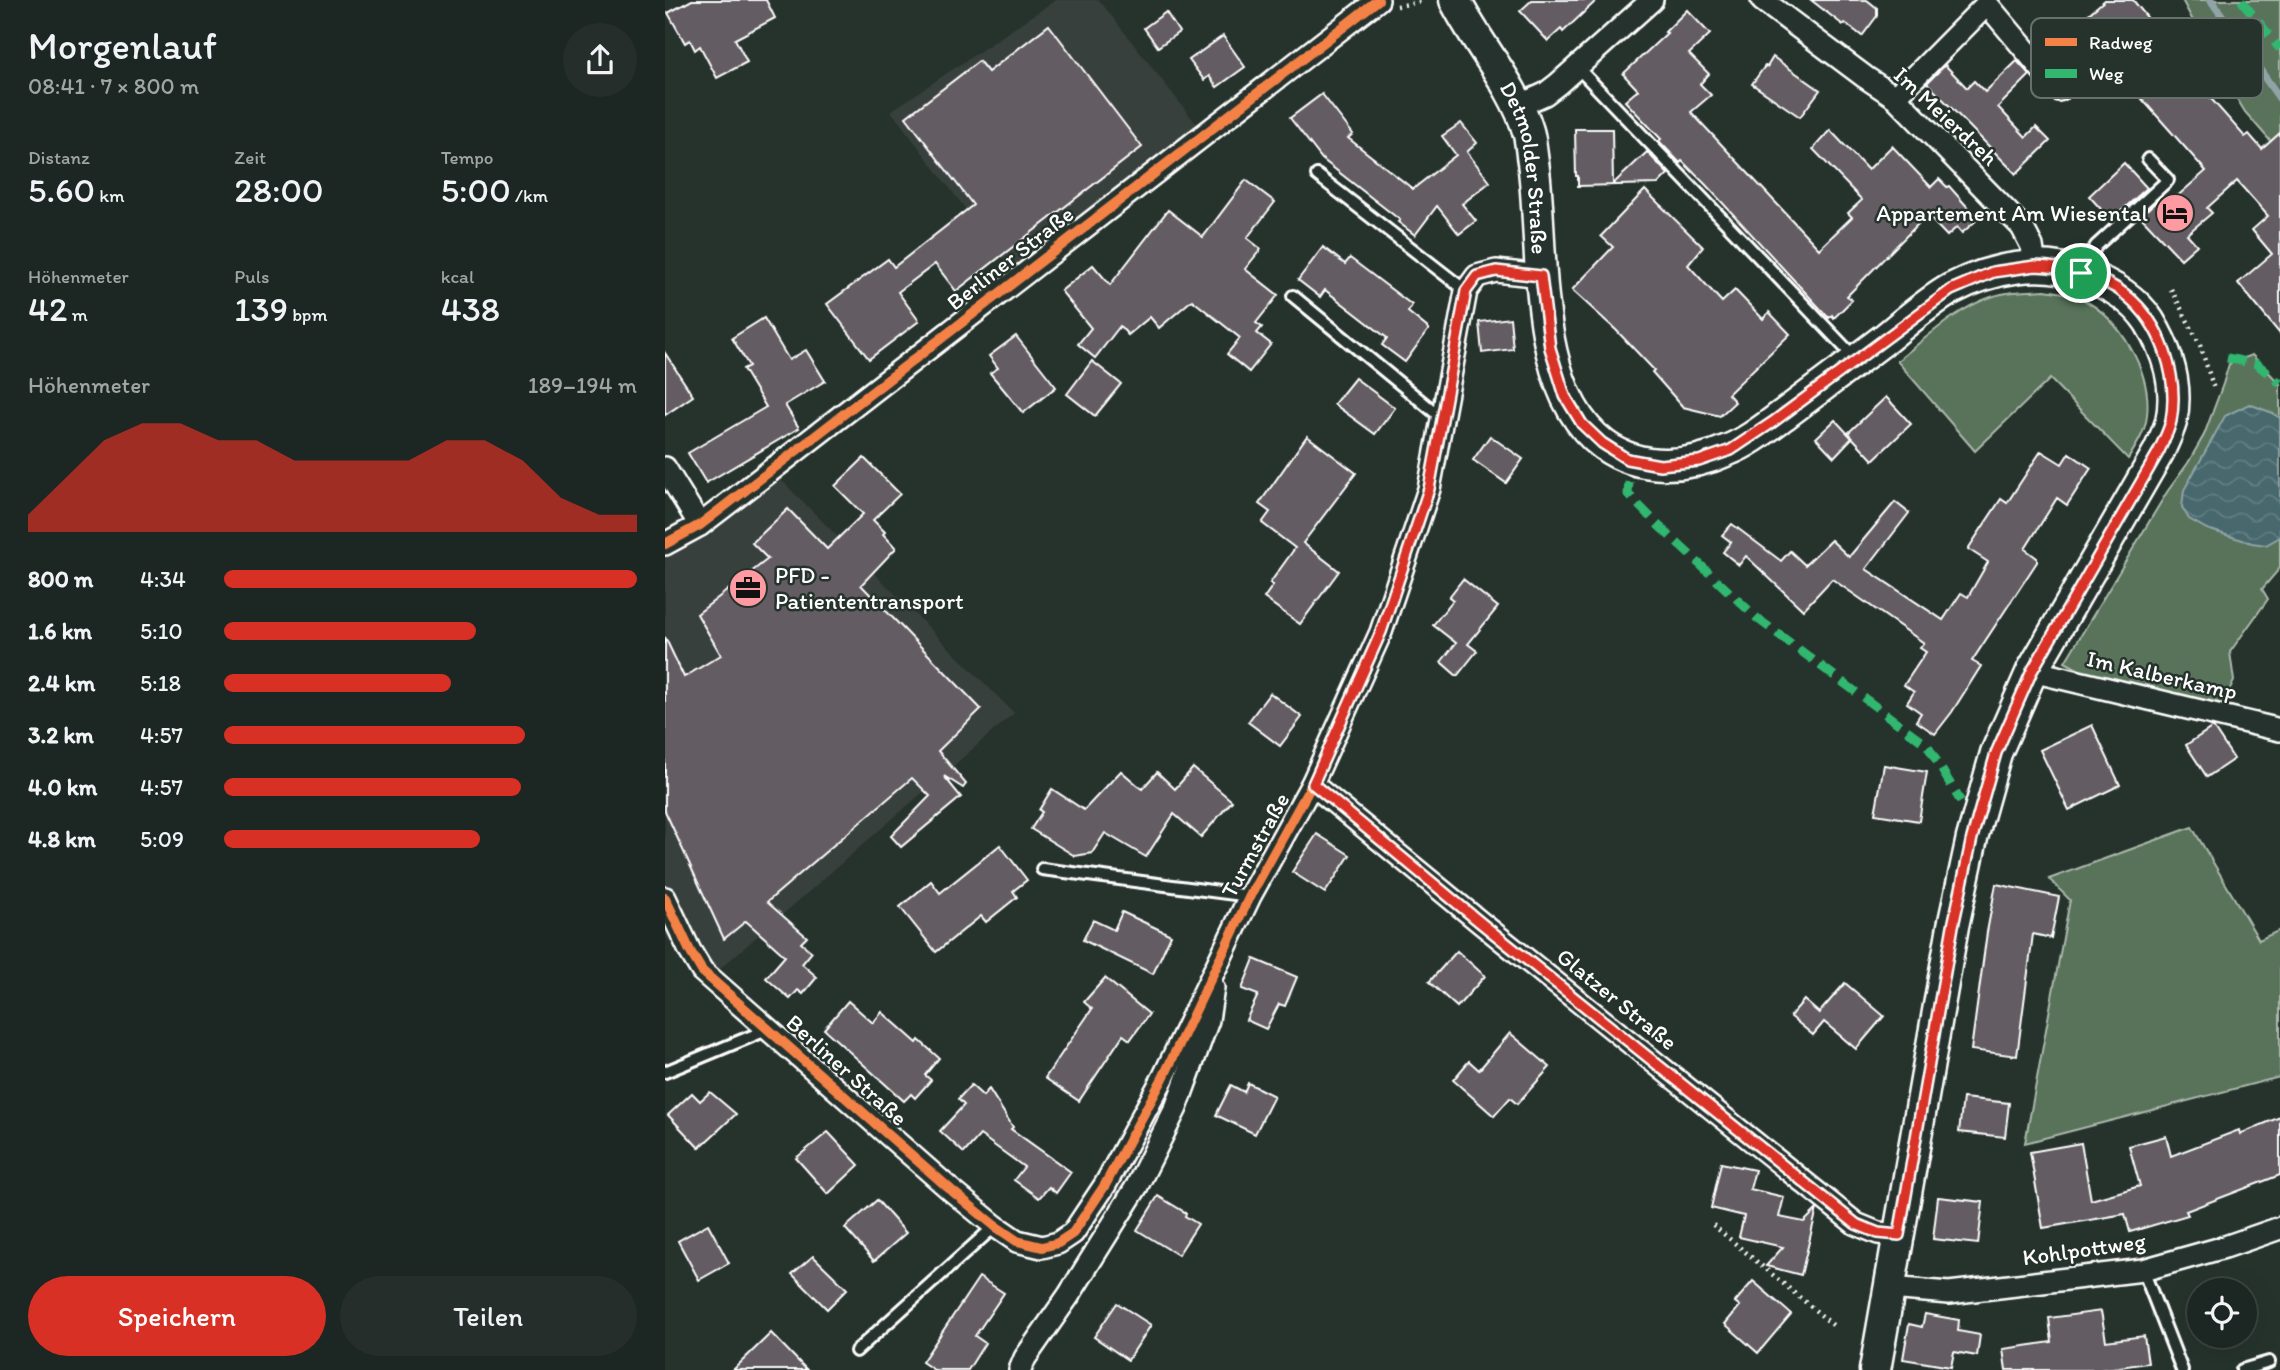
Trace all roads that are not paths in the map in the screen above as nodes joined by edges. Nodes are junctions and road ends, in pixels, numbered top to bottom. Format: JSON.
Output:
{"nodes":[{"id":1,"x":1378,"y":0,"type":"edge"},
{"id":2,"x":1455,"y":0,"type":"edge"},
{"id":3,"x":1652,"y":0,"type":"edge"},
{"id":4,"x":1762,"y":0,"type":"edge"},
{"id":5,"x":1985,"y":2,"type":"edge"},
{"id":6,"x":2031,"y":57,"type":"edge"},
{"id":7,"x":1578,"y":68,"type":"junction"},
{"id":8,"x":1895,"y":97,"type":"junction"},
{"id":9,"x":1518,"y":106,"type":"junction"},
{"id":10,"x":2148,"y":159,"type":"dead end"},
{"id":11,"x":1317,"y":175,"type":"dead end"},
{"id":12,"x":2035,"y":266,"type":"junction"},
{"id":13,"x":2081,"y":273,"type":"junction"},
{"id":14,"x":1541,"y":276,"type":"junction"},
{"id":15,"x":1466,"y":291,"type":"junction"},
{"id":16,"x":1293,"y":296,"type":"dead end"},
{"id":17,"x":1857,"y":360,"type":"junction"},
{"id":18,"x":1443,"y":419,"type":"junction"},
{"id":19,"x":665,"y":468,"type":"edge"},
{"id":20,"x":700,"y":525,"type":"junction"},
{"id":21,"x":665,"y":544,"type":"edge"},
{"id":22,"x":2032,"y":671,"type":"junction"},
{"id":23,"x":2280,"y":730,"type":"edge"},
{"id":24,"x":1313,"y":784,"type":"junction"},
{"id":25,"x":1042,"y":869,"type":"dead end"},
{"id":26,"x":1250,"y":896,"type":"junction"},
{"id":27,"x":665,"y":898,"type":"edge"},
{"id":28,"x":1216,"y":965,"type":"junction"},
{"id":29,"x":769,"y":1029,"type":"junction"},
{"id":30,"x":665,"y":1072,"type":"edge"},
{"id":31,"x":995,"y":1226,"type":"junction"},
{"id":32,"x":2280,"y":1228,"type":"edge"},
{"id":33,"x":1899,"y":1235,"type":"junction"},
{"id":34,"x":1032,"y":1245,"type":"joint"},
{"id":35,"x":2143,"y":1270,"type":"junction"},
{"id":36,"x":1890,"y":1288,"type":"junction"},
{"id":37,"x":856,"y":1351,"type":"dead end"},
{"id":38,"x":2269,"y":1362,"type":"dead end"},
{"id":39,"x":1020,"y":1370,"type":"edge"},
{"id":40,"x":1875,"y":1370,"type":"edge"},
{"id":41,"x":2182,"y":1370,"type":"edge"},
{"id":42,"x":2242,"y":1370,"type":"edge"}],
"edges":[{"from":1,"to":20,"type":"street","name":"Berliner Straße"},
{"from":2,"to":9,"type":"main road","name":"Detmolder Straße"},
{"from":3,"to":7,"type":"street"},
{"from":4,"to":8,"type":"street","name":"Im Meierdreh"},
{"from":5,"to":6,"type":"street"},
{"from":5,"to":8,"type":"street"},
{"from":7,"to":9,"type":"street"},
{"from":7,"to":17,"type":"lane"},
{"from":8,"to":12,"type":"street","name":"Im Meierdreh"},
{"from":9,"to":14,"type":"main road","name":"Detmolder Straße"},
{"from":10,"to":13,"type":"lane"},
{"from":11,"to":15,"type":"lane"},
{"from":12,"to":13,"type":"main road","name":"Detmolder Straße"},
{"from":12,"to":17,"type":"main road","name":"Detmolder Straße"},
{"from":13,"to":22,"type":"main road","name":"Detmolder Straße"},
{"from":14,"to":15,"type":"street"},
{"from":14,"to":17,"type":"main road","name":"Detmolder Straße"},
{"from":15,"to":18,"type":"street","name":"Turmstraße"},
{"from":16,"to":18,"type":"lane"},
{"from":18,"to":24,"type":"street","name":"Turmstraße"},
{"from":19,"to":20,"type":"street"},
{"from":20,"to":21,"type":"street","name":"Berliner Straße"},
{"from":22,"to":23,"type":"street","name":"Im Kalberkamp"},
{"from":22,"to":33,"type":"main road","name":"Detmolder Straße"},
{"from":24,"to":26,"type":"street","name":"Turmstraße"},
{"from":24,"to":33,"type":"street","name":"Glatzer Straße"},
{"from":25,"to":26,"type":"lane"},
{"from":26,"to":28,"type":"street","name":"Turmstraße"},
{"from":27,"to":29,"type":"street","name":"Berliner Straße"},
{"from":28,"to":34,"type":"street","name":"Turmstraße"},
{"from":28,"to":39,"type":"street","name":"Turmstraße"},
{"from":29,"to":30,"type":"lane"},
{"from":29,"to":31,"type":"street","name":"Berliner Straße"},
{"from":31,"to":34,"type":"street","name":"Berliner Straße"},
{"from":31,"to":37,"type":"lane"},
{"from":32,"to":35,"type":"street","name":"Kohlpottweg"},
{"from":33,"to":36,"type":"main road","name":"Detmolder Straße"},
{"from":35,"to":36,"type":"street","name":"Kohlpottweg"},
{"from":35,"to":41,"type":"lane"},
{"from":36,"to":40,"type":"main road","name":"Detmolder Straße"},
{"from":38,"to":42,"type":"lane"}]}
